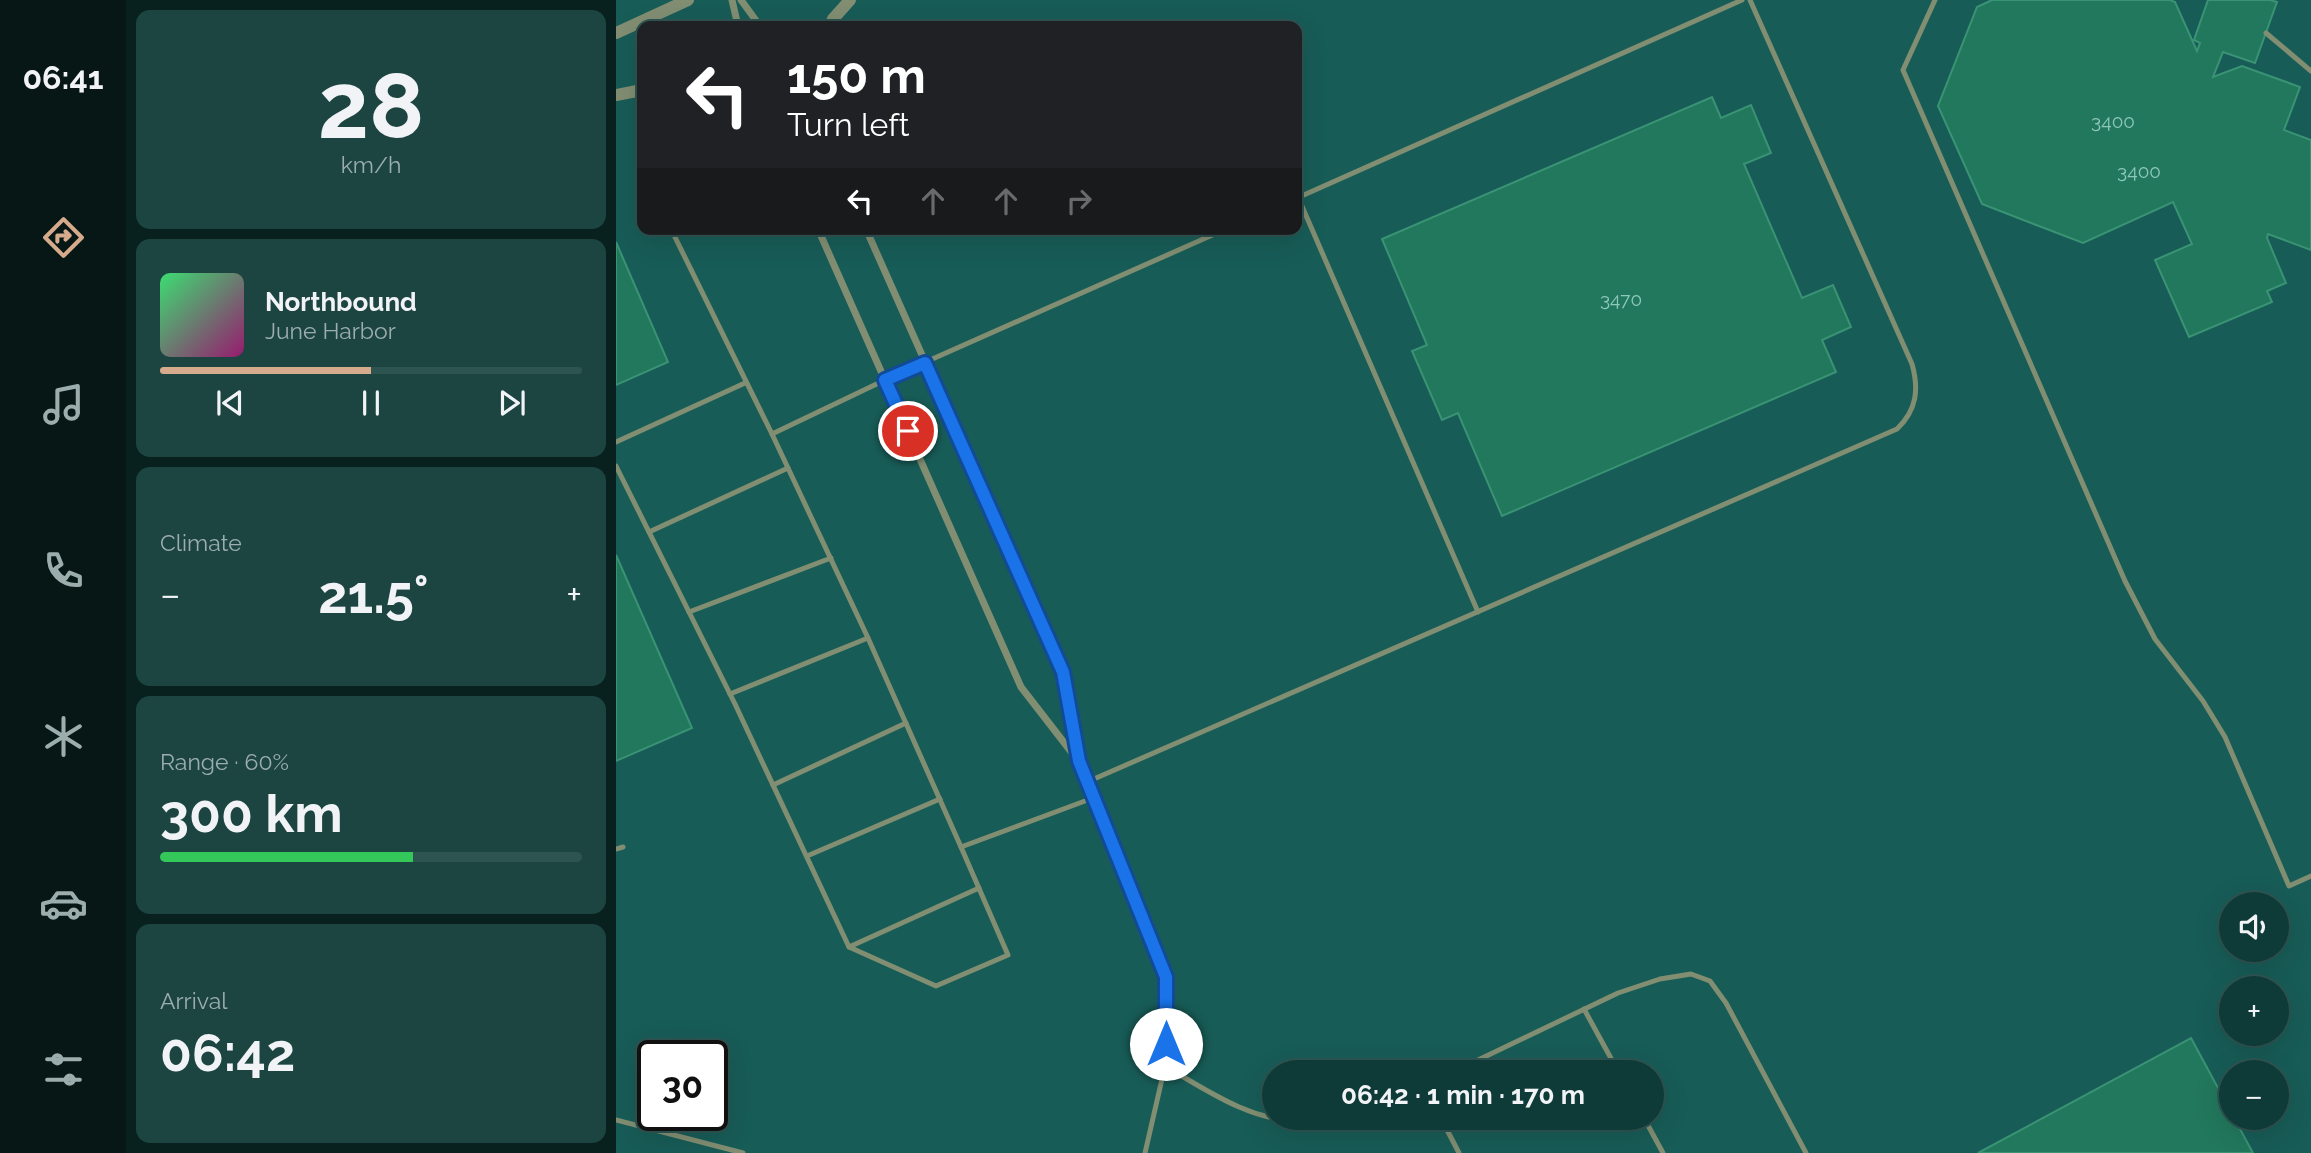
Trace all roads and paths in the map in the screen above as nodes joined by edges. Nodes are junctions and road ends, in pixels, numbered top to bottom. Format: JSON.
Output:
{"nodes":[{"id":1,"x":688,"y":0,"type":"edge"},
{"id":2,"x":732,"y":0,"type":"edge"},
{"id":3,"x":741,"y":0,"type":"edge"},
{"id":4,"x":850,"y":0,"type":"edge"},
{"id":5,"x":1742,"y":0,"type":"edge"},
{"id":6,"x":1750,"y":0,"type":"edge"},
{"id":7,"x":1935,"y":0,"type":"edge"},
{"id":8,"x":642,"y":21,"type":"edge"},
{"id":9,"x":737,"y":21,"type":"edge"},
{"id":10,"x":756,"y":21,"type":"edge"},
{"id":11,"x":832,"y":21,"type":"edge"},
{"id":12,"x":637,"y":23,"type":"edge"},
{"id":13,"x":616,"y":33,"type":"edge"},
{"id":14,"x":2266,"y":33,"type":"dead end"},
{"id":15,"x":2311,"y":71,"type":"edge"},
{"id":16,"x":637,"y":91,"type":"edge"},
{"id":17,"x":616,"y":95,"type":"edge"},
{"id":18,"x":1302,"y":195,"type":"edge"},
{"id":19,"x":1302,"y":208,"type":"edge"},
{"id":20,"x":674,"y":235,"type":"edge"},
{"id":21,"x":821,"y":235,"type":"edge"},
{"id":22,"x":869,"y":235,"type":"edge"},
{"id":23,"x":1213,"y":235,"type":"edge"},
{"id":24,"x":925,"y":363,"type":"junction"},
{"id":25,"x":885,"y":380,"type":"junction"},
{"id":26,"x":745,"y":383,"type":"junction"},
{"id":27,"x":772,"y":434,"type":"junction"},
{"id":28,"x":616,"y":442,"type":"edge"},
{"id":29,"x":616,"y":466,"type":"edge"},
{"id":30,"x":788,"y":468,"type":"junction"},
{"id":31,"x":649,"y":532,"type":"junction"},
{"id":32,"x":831,"y":558,"type":"junction"},
{"id":33,"x":689,"y":612,"type":"junction"},
{"id":34,"x":1478,"y":612,"type":"junction"},
{"id":35,"x":869,"y":638,"type":"junction"},
{"id":36,"x":730,"y":694,"type":"junction"},
{"id":37,"x":906,"y":723,"type":"junction"},
{"id":38,"x":1079,"y":761,"type":"junction"},
{"id":39,"x":1087,"y":782,"type":"junction"},
{"id":40,"x":773,"y":785,"type":"junction"},
{"id":41,"x":1093,"y":797,"type":"junction"},
{"id":42,"x":940,"y":799,"type":"junction"},
{"id":43,"x":624,"y":847,"type":"dead end"},
{"id":44,"x":961,"y":848,"type":"junction"},
{"id":45,"x":616,"y":849,"type":"edge"},
{"id":46,"x":807,"y":856,"type":"junction"},
{"id":47,"x":2311,"y":876,"type":"edge"},
{"id":48,"x":979,"y":888,"type":"junction"},
{"id":49,"x":849,"y":947,"type":"junction"},
{"id":50,"x":1584,"y":1009,"type":"junction"},
{"id":51,"x":1478,"y":1060,"type":"edge"},
{"id":52,"x":1612,"y":1060,"type":"edge"},
{"id":53,"x":1166,"y":1066,"type":"junction"},
{"id":54,"x":1262,"y":1117,"type":"edge"},
{"id":55,"x":616,"y":1120,"type":"edge"},
{"id":56,"x":1447,"y":1130,"type":"edge"},
{"id":57,"x":1651,"y":1130,"type":"edge"},
{"id":58,"x":743,"y":1153,"type":"edge"},
{"id":59,"x":1145,"y":1153,"type":"edge"},
{"id":60,"x":1459,"y":1153,"type":"edge"},
{"id":61,"x":1663,"y":1153,"type":"edge"},
{"id":62,"x":1806,"y":1153,"type":"edge"}],
"edges":[{"from":1,"to":8,"type":"street"},
{"from":2,"to":9,"type":"street"},
{"from":3,"to":10,"type":"street"},
{"from":4,"to":11,"type":"street"},
{"from":5,"to":18,"type":"lane"},
{"from":6,"to":34,"type":"lane"},
{"from":7,"to":47,"type":"lane"},
{"from":12,"to":13,"type":"street"},
{"from":14,"to":15,"type":"lane"},
{"from":16,"to":17,"type":"street"},
{"from":19,"to":34,"type":"lane"},
{"from":20,"to":26,"type":"lane"},
{"from":21,"to":25,"type":"street"},
{"from":22,"to":24,"type":"street"},
{"from":23,"to":24,"type":"lane"},
{"from":24,"to":25,"type":"lane"},
{"from":24,"to":38,"type":"street"},
{"from":25,"to":27,"type":"lane"},
{"from":25,"to":38,"type":"street"},
{"from":26,"to":27,"type":"lane"},
{"from":26,"to":28,"type":"lane"},
{"from":27,"to":30,"type":"lane"},
{"from":29,"to":31,"type":"lane"},
{"from":30,"to":31,"type":"lane"},
{"from":30,"to":32,"type":"lane"},
{"from":31,"to":33,"type":"lane"},
{"from":32,"to":33,"type":"lane"},
{"from":32,"to":35,"type":"lane"},
{"from":33,"to":36,"type":"lane"},
{"from":34,"to":39,"type":"lane"},
{"from":35,"to":36,"type":"lane"},
{"from":35,"to":37,"type":"lane"},
{"from":36,"to":40,"type":"lane"},
{"from":37,"to":40,"type":"lane"},
{"from":37,"to":42,"type":"lane"},
{"from":38,"to":39,"type":"street"},
{"from":39,"to":41,"type":"street"},
{"from":40,"to":46,"type":"lane"},
{"from":41,"to":44,"type":"lane"},
{"from":41,"to":53,"type":"street"},
{"from":42,"to":44,"type":"lane"},
{"from":42,"to":46,"type":"lane"},
{"from":43,"to":45,"type":"lane"},
{"from":44,"to":48,"type":"lane"},
{"from":46,"to":49,"type":"lane"},
{"from":48,"to":49,"type":"lane"},
{"from":48,"to":49,"type":"lane"},
{"from":50,"to":51,"type":"lane"},
{"from":50,"to":52,"type":"lane"},
{"from":50,"to":62,"type":"lane"},
{"from":53,"to":54,"type":"lane"},
{"from":53,"to":59,"type":"lane"},
{"from":55,"to":58,"type":"lane"},
{"from":56,"to":60,"type":"lane"},
{"from":57,"to":61,"type":"lane"}]}
